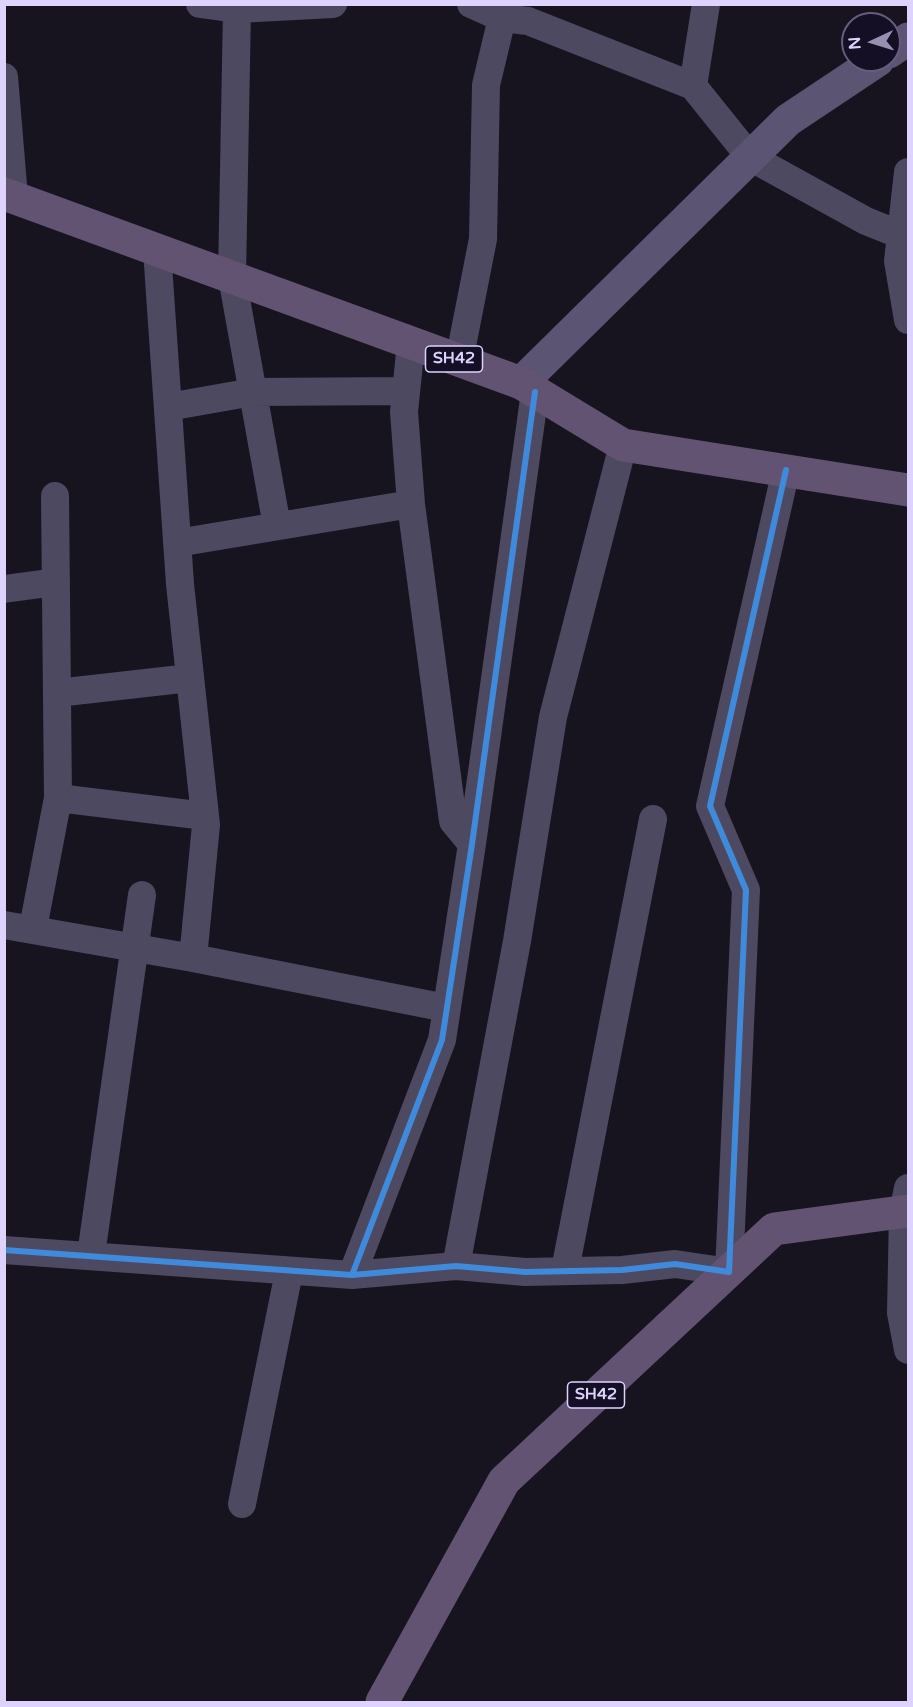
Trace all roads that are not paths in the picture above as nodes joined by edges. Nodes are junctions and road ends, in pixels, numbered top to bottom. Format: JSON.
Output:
{"nodes":[{"id":1,"x":200,"y":4,"type":"edge"},
{"id":2,"x":333,"y":4,"type":"edge"},
{"id":3,"x":471,"y":4,"type":"edge"},
{"id":4,"x":706,"y":4,"type":"edge"},
{"id":5,"x":237,"y":7,"type":"edge"},
{"id":6,"x":502,"y":18,"type":"junction"},
{"id":7,"x":860,"y":72,"type":"edge"},
{"id":8,"x":4,"y":77,"type":"edge"},
{"id":9,"x":693,"y":86,"type":"junction"},
{"id":10,"x":750,"y":157,"type":"junction"},
{"id":11,"x":909,"y":172,"type":"edge"},
{"id":12,"x":9,"y":196,"type":"edge"},
{"id":13,"x":901,"y":235,"type":"junction"},
{"id":14,"x":157,"y":250,"type":"junction"},
{"id":15,"x":232,"y":278,"type":"junction"},
{"id":16,"x":909,"y":320,"type":"edge"},
{"id":17,"x":411,"y":343,"type":"junction"},
{"id":18,"x":459,"y":361,"type":"junction"},
{"id":19,"x":528,"y":388,"type":"junction"},
{"id":20,"x":406,"y":391,"type":"junction"},
{"id":21,"x":253,"y":392,"type":"junction"},
{"id":22,"x":168,"y":407,"type":"junction"},
{"id":23,"x":623,"y":445,"type":"junction"},
{"id":24,"x":786,"y":470,"type":"junction"},
{"id":25,"x":909,"y":490,"type":"edge"},
{"id":26,"x":55,"y":496,"type":"dead end"},
{"id":27,"x":411,"y":504,"type":"junction"},
{"id":28,"x":277,"y":526,"type":"junction"},
{"id":29,"x":177,"y":543,"type":"junction"},
{"id":30,"x":56,"y":582,"type":"junction"},
{"id":31,"x":4,"y":589,"type":"edge"},
{"id":32,"x":190,"y":678,"type":"junction"},
{"id":33,"x":57,"y":693,"type":"junction"},
{"id":34,"x":58,"y":798,"type":"junction"},
{"id":35,"x":205,"y":816,"type":"junction"},
{"id":36,"x":653,"y":819,"type":"dead end"},
{"id":37,"x":472,"y":844,"type":"junction"},
{"id":38,"x":142,"y":895,"type":"dead end"},
{"id":39,"x":4,"y":925,"type":"edge"},
{"id":40,"x":33,"y":928,"type":"junction"},
{"id":41,"x":134,"y":948,"type":"junction"},
{"id":42,"x":193,"y":958,"type":"junction"},
{"id":43,"x":446,"y":1008,"type":"junction"},
{"id":44,"x":907,"y":1204,"type":"edge"},
{"id":45,"x":4,"y":1250,"type":"edge"},
{"id":46,"x":91,"y":1255,"type":"junction"},
{"id":47,"x":456,"y":1266,"type":"junction"},
{"id":48,"x":565,"y":1270,"type":"junction"},
{"id":49,"x":289,"y":1272,"type":"junction"},
{"id":50,"x":729,"y":1272,"type":"junction"},
{"id":51,"x":352,"y":1275,"type":"junction"},
{"id":52,"x":909,"y":1350,"type":"edge"},
{"id":53,"x":242,"y":1504,"type":"dead end"},
{"id":54,"x":382,"y":1702,"type":"edge"}],
"edges":[{"from":1,"to":5,"type":"street"},
{"from":2,"to":5,"type":"street"},
{"from":3,"to":6,"type":"street"},
{"from":4,"to":9,"type":"street"},
{"from":5,"to":15,"type":"street"},
{"from":6,"to":9,"type":"street"},
{"from":6,"to":18,"type":"street"},
{"from":7,"to":10,"type":"main road"},
{"from":8,"to":12,"type":"street"},
{"from":9,"to":10,"type":"street"},
{"from":10,"to":13,"type":"street"},
{"from":10,"to":19,"type":"main road"},
{"from":11,"to":13,"type":"street"},
{"from":12,"to":14,"type":"main road","number":"SH42"},
{"from":13,"to":16,"type":"street"},
{"from":14,"to":15,"type":"main road","number":"SH42"},
{"from":14,"to":22,"type":"street"},
{"from":15,"to":17,"type":"main road","number":"SH42"},
{"from":15,"to":21,"type":"street"},
{"from":17,"to":18,"type":"main road","number":"SH42"},
{"from":17,"to":20,"type":"street"},
{"from":18,"to":19,"type":"main road","number":"SH42"},
{"from":19,"to":23,"type":"main road","number":"SH42"},
{"from":19,"to":37,"type":"street"},
{"from":20,"to":21,"type":"street"},
{"from":20,"to":27,"type":"street"},
{"from":21,"to":22,"type":"street"},
{"from":21,"to":28,"type":"street"},
{"from":22,"to":29,"type":"street"},
{"from":23,"to":24,"type":"main road","number":"SH42"},
{"from":23,"to":47,"type":"street"},
{"from":24,"to":25,"type":"main road","number":"SH42"},
{"from":24,"to":50,"type":"street"},
{"from":26,"to":30,"type":"street"},
{"from":27,"to":28,"type":"street"},
{"from":27,"to":37,"type":"street"},
{"from":28,"to":29,"type":"street"},
{"from":29,"to":32,"type":"street"},
{"from":30,"to":31,"type":"street"},
{"from":30,"to":33,"type":"street"},
{"from":32,"to":33,"type":"street"},
{"from":32,"to":35,"type":"street"},
{"from":33,"to":34,"type":"street"},
{"from":34,"to":35,"type":"street"},
{"from":34,"to":40,"type":"street"},
{"from":35,"to":42,"type":"street"},
{"from":36,"to":48,"type":"street"},
{"from":37,"to":43,"type":"street"},
{"from":38,"to":41,"type":"street"},
{"from":39,"to":40,"type":"street"},
{"from":40,"to":41,"type":"street"},
{"from":41,"to":42,"type":"street"},
{"from":41,"to":46,"type":"street"},
{"from":42,"to":43,"type":"street"},
{"from":43,"to":51,"type":"street"},
{"from":44,"to":50,"type":"main road","number":"SH42"},
{"from":44,"to":52,"type":"street"},
{"from":45,"to":46,"type":"street"},
{"from":46,"to":49,"type":"street"},
{"from":47,"to":48,"type":"street"},
{"from":47,"to":51,"type":"street"},
{"from":48,"to":50,"type":"street"},
{"from":49,"to":51,"type":"street"},
{"from":49,"to":53,"type":"street"},
{"from":50,"to":54,"type":"main road","number":"SH42"}]}
